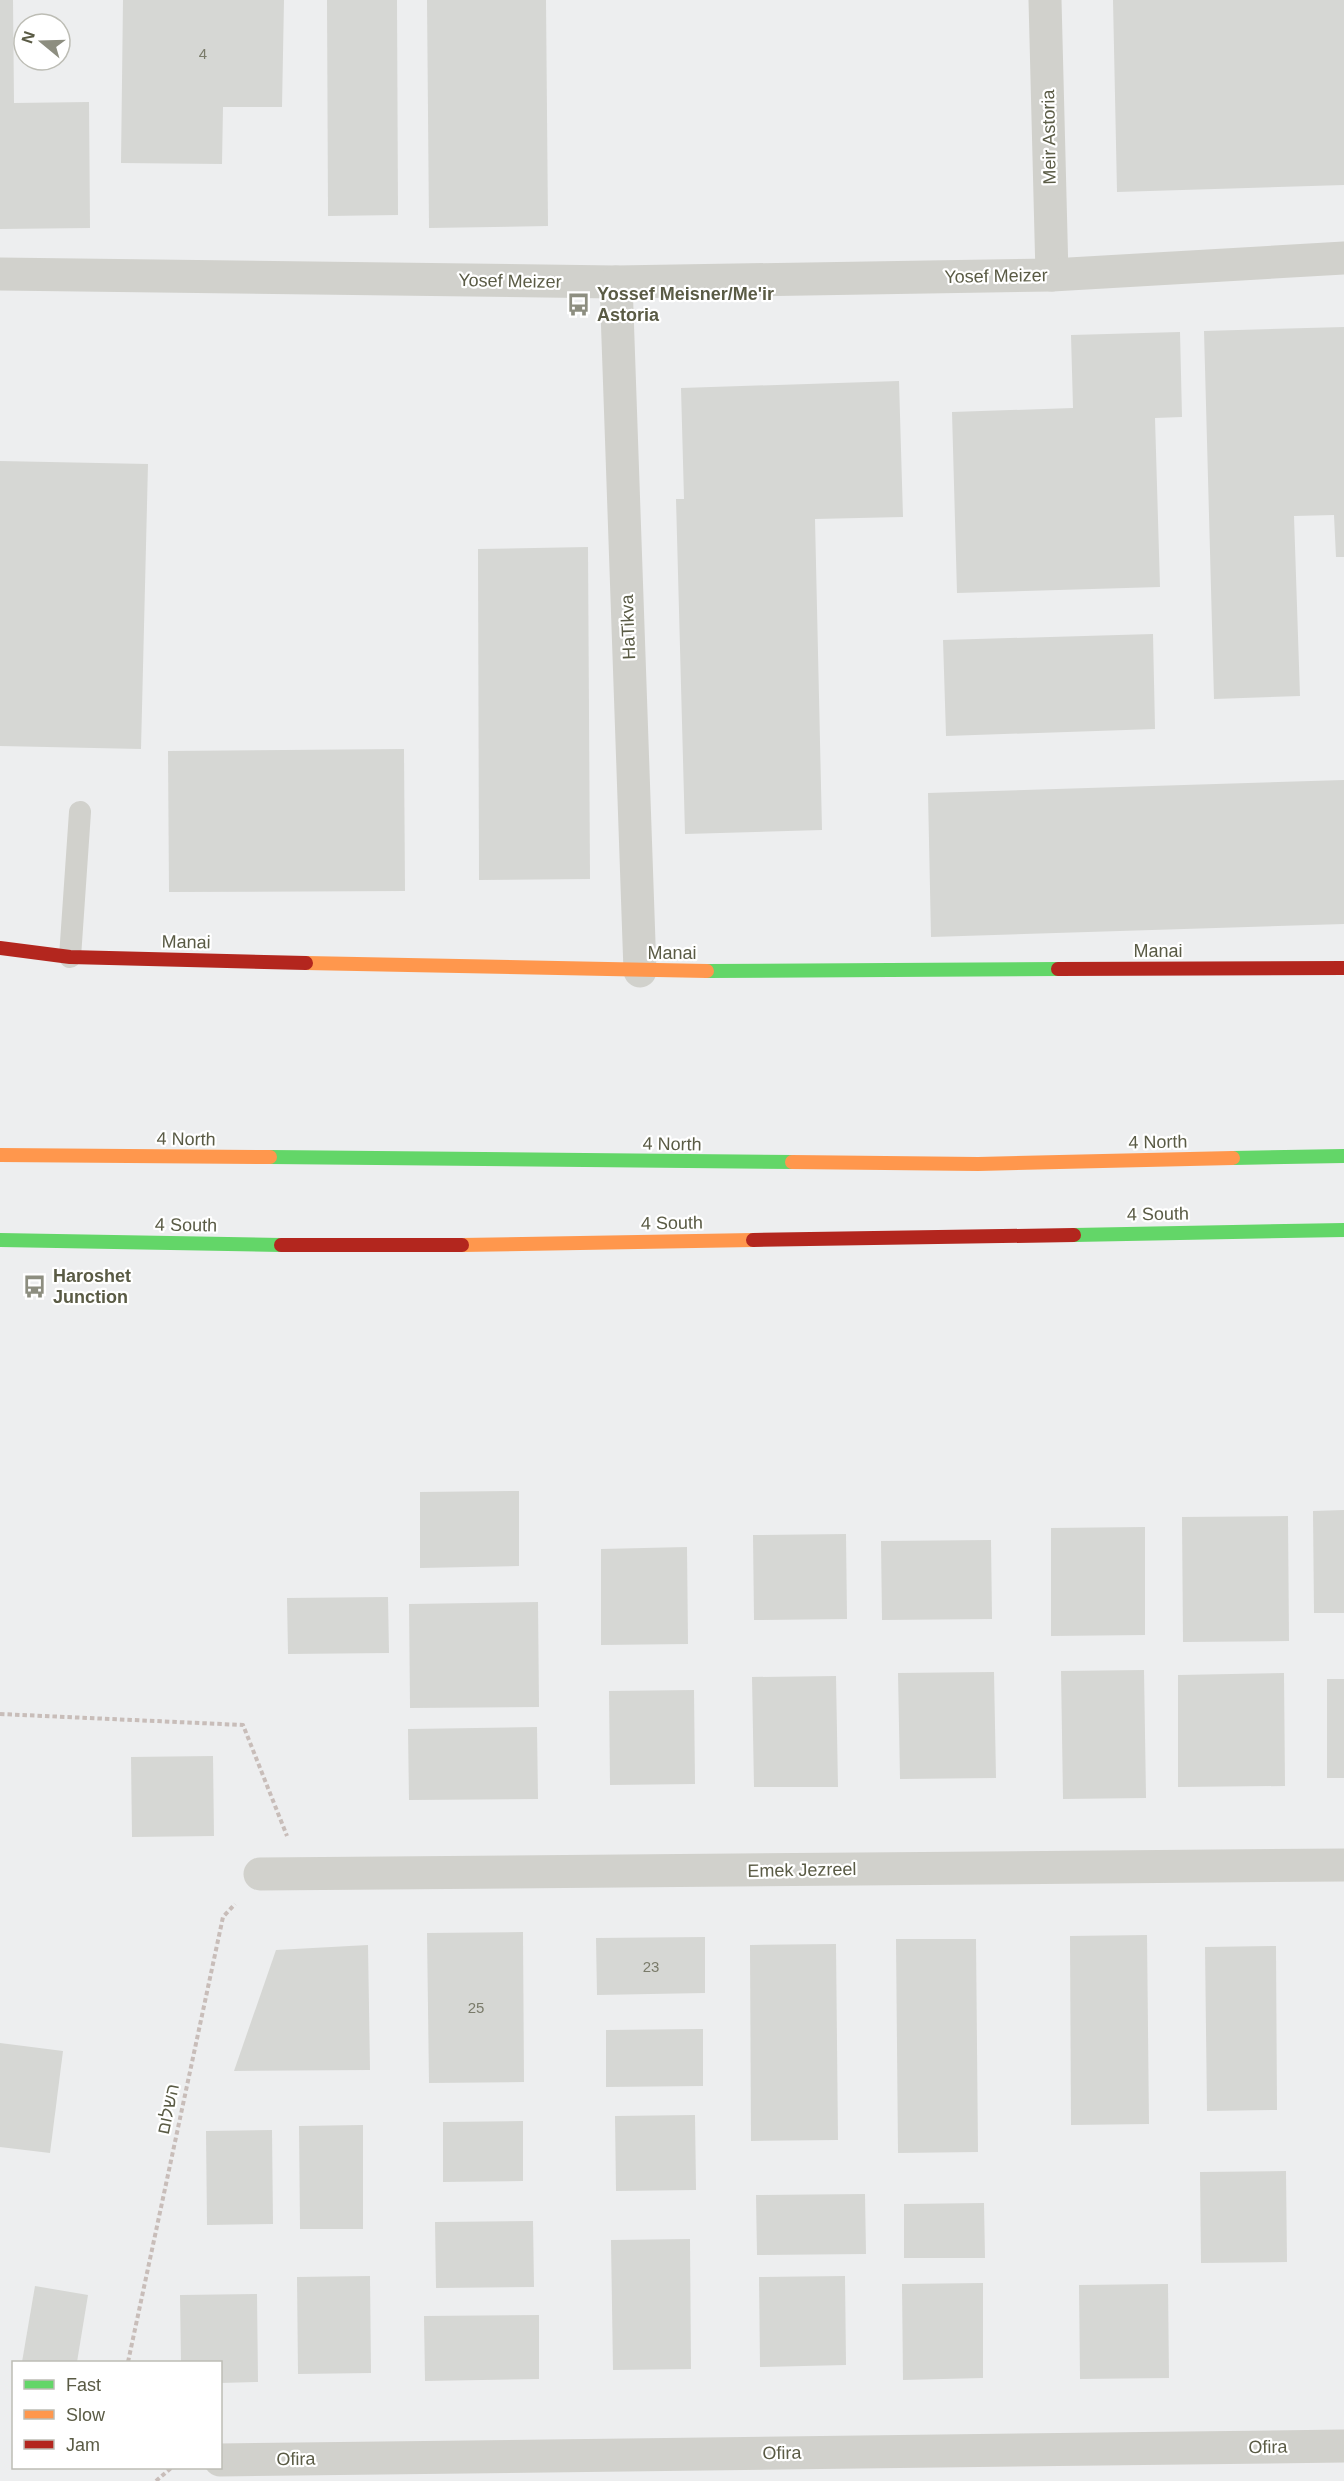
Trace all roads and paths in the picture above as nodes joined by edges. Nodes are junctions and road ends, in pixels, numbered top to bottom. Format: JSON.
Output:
{"nodes":[{"id":1,"x":1045,"y":0,"type":"edge"},
{"id":2,"x":1344,"y":258,"type":"edge"},
{"id":3,"x":0,"y":274,"type":"edge"},
{"id":4,"x":1052,"y":275,"type":"junction"},
{"id":5,"x":616,"y":282,"type":"junction"},
{"id":6,"x":80,"y":812,"type":"dead end"},
{"id":7,"x":0,"y":948,"type":"edge"},
{"id":8,"x":70,"y":957,"type":"junction"},
{"id":9,"x":1344,"y":968,"type":"edge"},
{"id":10,"x":640,"y":972,"type":"junction"},
{"id":11,"x":0,"y":1155,"type":"edge"},
{"id":12,"x":1344,"y":1156,"type":"edge"},
{"id":13,"x":1344,"y":1230,"type":"edge"},
{"id":14,"x":0,"y":1240,"type":"edge"},
{"id":15,"x":0,"y":1714,"type":"edge"},
{"id":16,"x":1344,"y":1865,"type":"edge"},
{"id":17,"x":260,"y":1874,"type":"joint"},
{"id":18,"x":302,"y":1874,"type":"junction"},
{"id":19,"x":128,"y":2361,"type":"edge"},
{"id":20,"x":1344,"y":2446,"type":"edge"},
{"id":21,"x":222,"y":2460,"type":"edge"},
{"id":22,"x":170,"y":2469,"type":"edge"},
{"id":23,"x":410,"y":2469,"type":"edge"},
{"id":24,"x":156,"y":2481,"type":"edge"}],
"edges":[{"from":1,"to":4,"type":"street","name":"Meir Astoria"},
{"from":2,"to":4,"type":"street","name":"Yosef Meizer"},
{"from":3,"to":5,"type":"street","name":"Yosef Meizer"},
{"from":4,"to":5,"type":"street","name":"Yosef Meizer"},
{"from":5,"to":10,"type":"street","name":"HaTikva"},
{"from":6,"to":8,"type":"lane"},
{"from":7,"to":8,"type":"main road","name":"Manai"},
{"from":8,"to":10,"type":"main road","name":"Manai"},
{"from":9,"to":10,"type":"main road","name":"Manai"},
{"from":11,"to":12,"type":"main road","name":"4 North"},
{"from":13,"to":14,"type":"main road","name":"4 South"},
{"from":15,"to":18,"type":"path"},
{"from":16,"to":18,"type":"street","name":"Emek Jezreel"},
{"from":17,"to":18,"type":"street","name":"Emek Jezreel"},
{"from":17,"to":19,"type":"path","name":"השלום"},
{"from":20,"to":23,"type":"street","name":"Ofira"},
{"from":21,"to":23,"type":"street","name":"Ofira"},
{"from":22,"to":24,"type":"path"}]}
